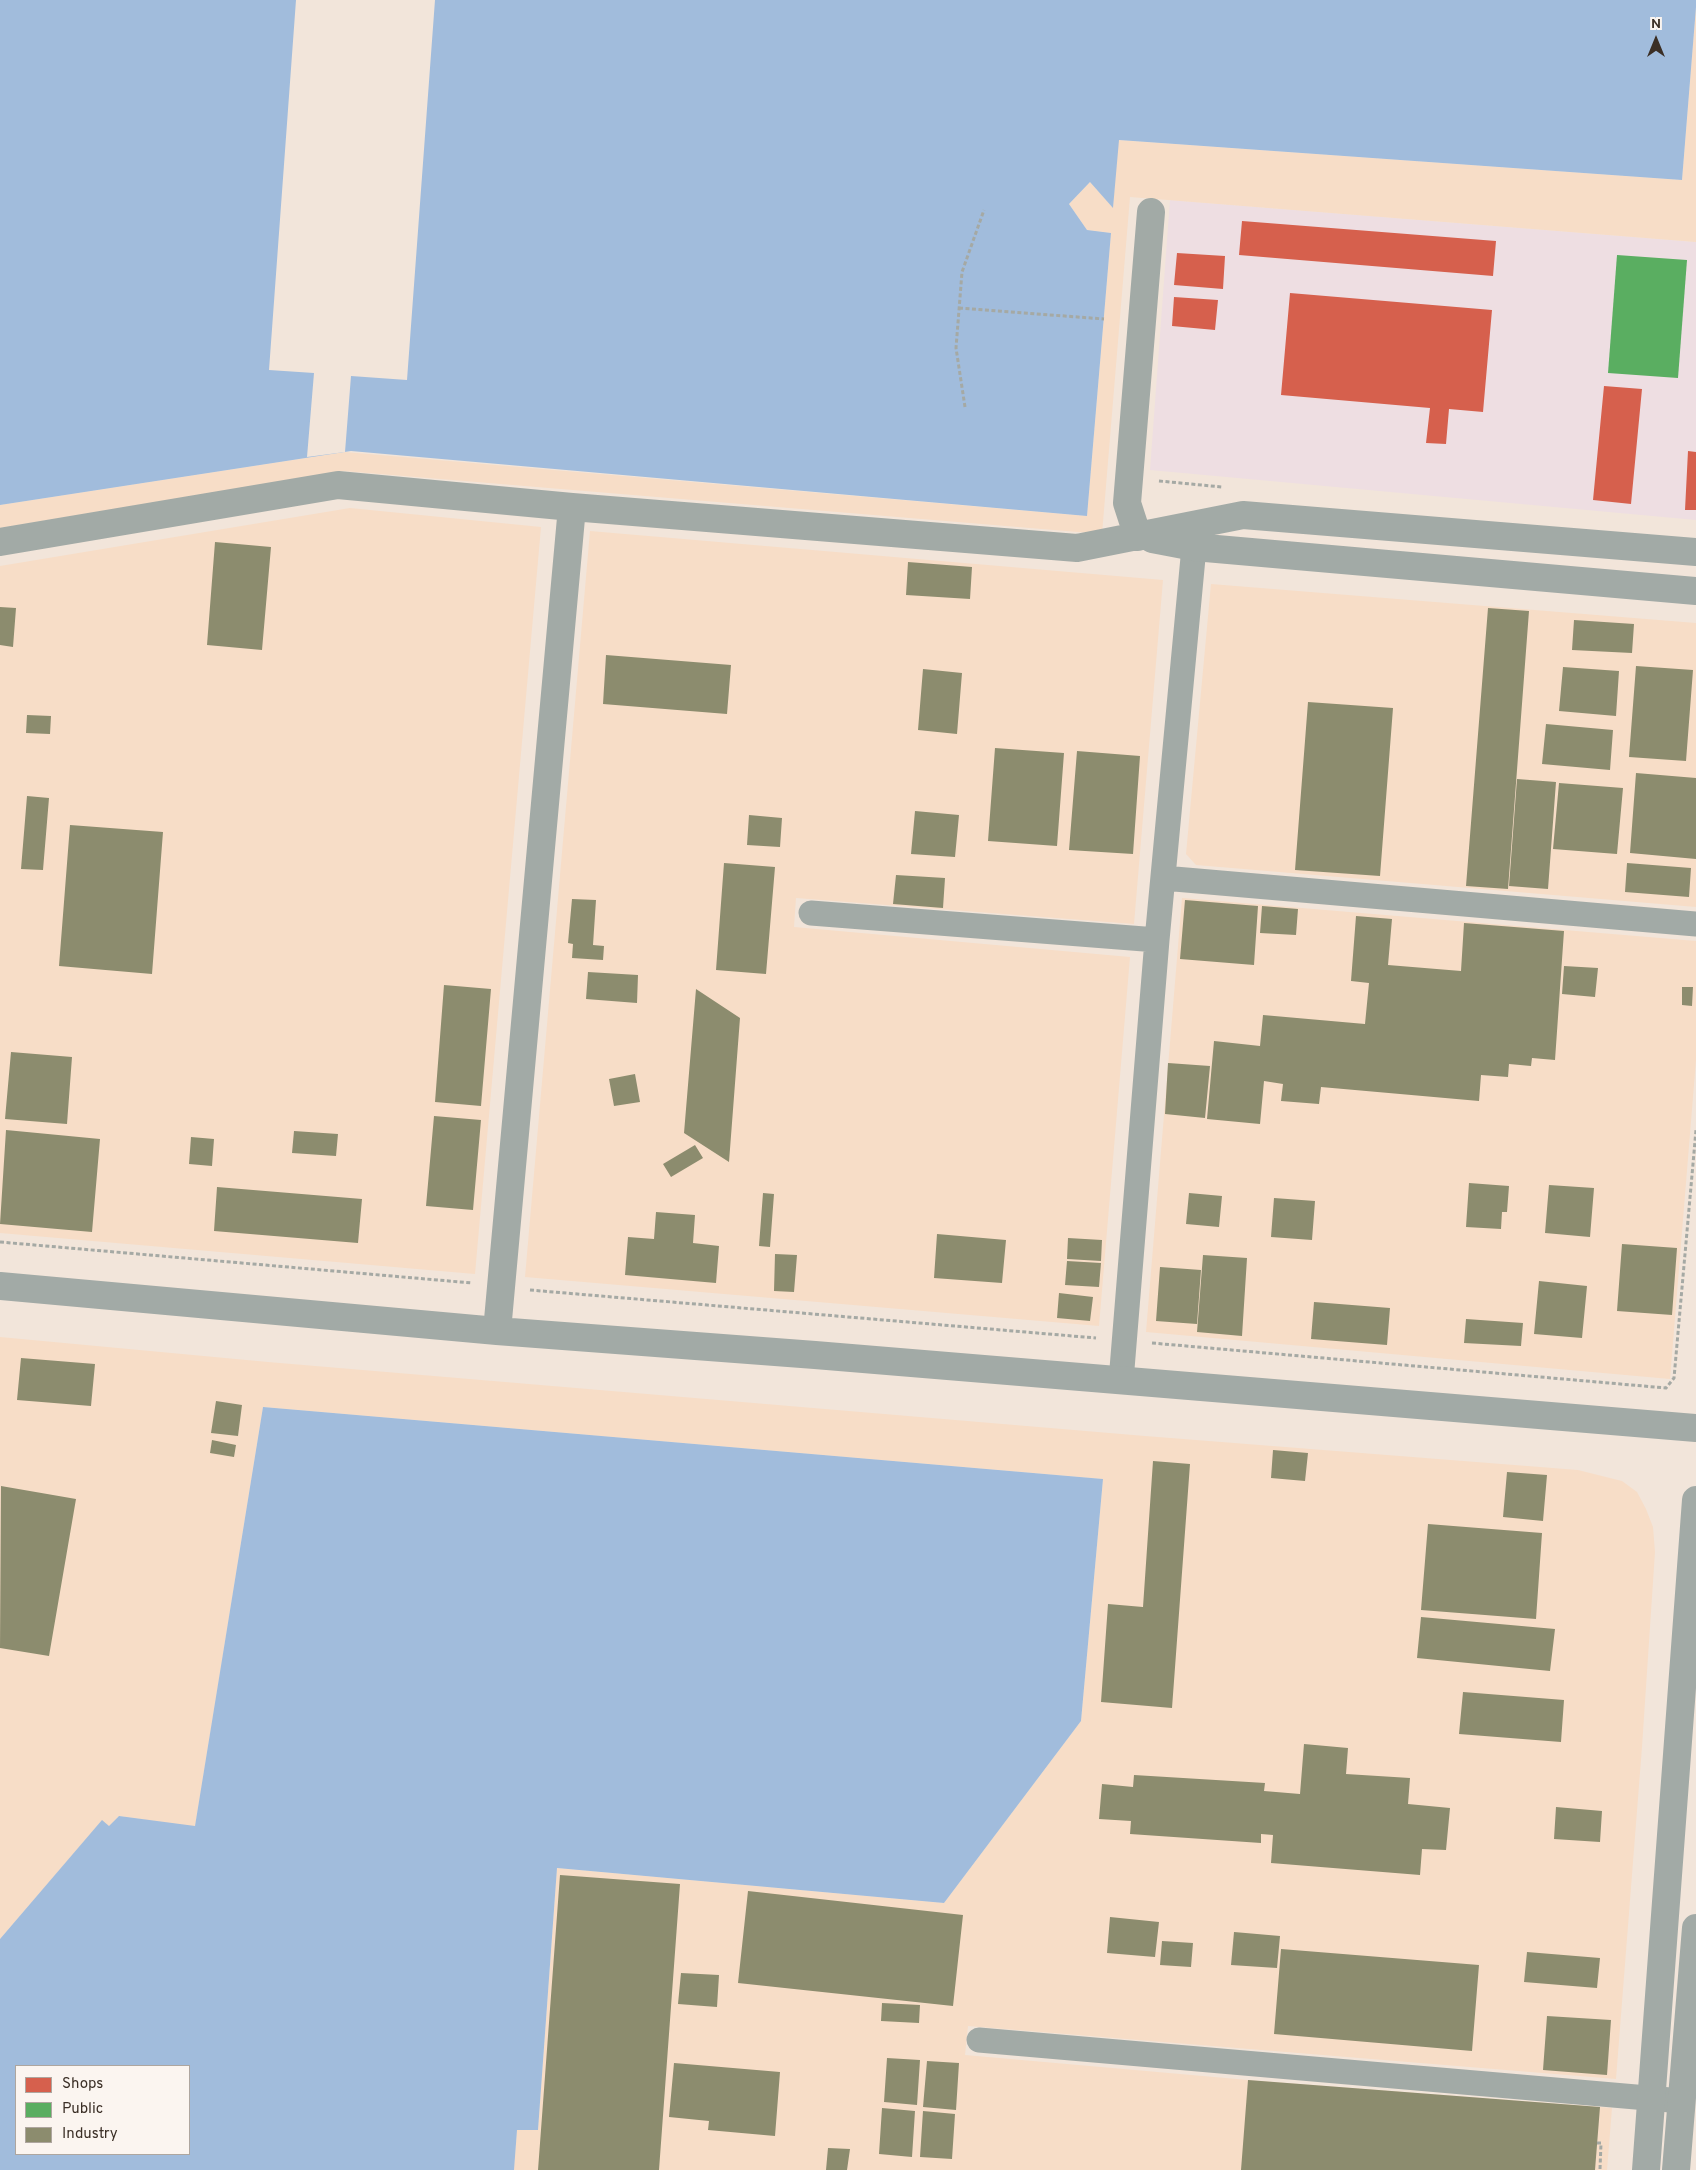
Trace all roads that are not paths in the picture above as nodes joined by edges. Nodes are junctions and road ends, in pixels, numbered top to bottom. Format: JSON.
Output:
{"nodes":[{"id":1,"x":1151,"y":212,"type":"dead end"},
{"id":2,"x":572,"y":507,"type":"junction"},
{"id":3,"x":1138,"y":537,"type":"junction"},
{"id":4,"x":0,"y":542,"type":"edge"},
{"id":5,"x":1194,"y":547,"type":"junction"},
{"id":6,"x":1696,"y":552,"type":"edge"},
{"id":7,"x":1696,"y":591,"type":"edge"},
{"id":8,"x":1163,"y":878,"type":"junction"},
{"id":9,"x":811,"y":913,"type":"dead end"},
{"id":10,"x":1696,"y":924,"type":"edge"},
{"id":11,"x":1157,"y":940,"type":"junction"},
{"id":12,"x":0,"y":1286,"type":"edge"},
{"id":13,"x":497,"y":1331,"type":"junction"},
{"id":14,"x":1121,"y":1381,"type":"junction"},
{"id":15,"x":1696,"y":1428,"type":"edge"},
{"id":16,"x":1696,"y":1500,"type":"edge"},
{"id":17,"x":1690,"y":1662,"type":"edge"},
{"id":18,"x":1689,"y":1697,"type":"edge"},
{"id":19,"x":1696,"y":1928,"type":"edge"},
{"id":20,"x":979,"y":2040,"type":"dead end"},
{"id":21,"x":1652,"y":2099,"type":"junction"},
{"id":22,"x":1682,"y":2101,"type":"junction"},
{"id":23,"x":1646,"y":2170,"type":"edge"},
{"id":24,"x":1676,"y":2170,"type":"edge"}],
"edges":[{"from":1,"to":3,"type":"street"},
{"from":2,"to":3,"type":"street"},
{"from":2,"to":4,"type":"street"},
{"from":2,"to":13,"type":"street"},
{"from":3,"to":5,"type":"street"},
{"from":3,"to":6,"type":"street"},
{"from":5,"to":7,"type":"street"},
{"from":5,"to":8,"type":"street"},
{"from":8,"to":10,"type":"street"},
{"from":8,"to":11,"type":"street"},
{"from":9,"to":11,"type":"street"},
{"from":11,"to":14,"type":"street"},
{"from":12,"to":13,"type":"street"},
{"from":13,"to":14,"type":"street"},
{"from":14,"to":15,"type":"street"},
{"from":16,"to":17,"type":"street"},
{"from":17,"to":18,"type":"street"},
{"from":18,"to":21,"type":"street"},
{"from":19,"to":22,"type":"street"},
{"from":20,"to":21,"type":"street"},
{"from":21,"to":22,"type":"street"},
{"from":21,"to":23,"type":"street"},
{"from":22,"to":24,"type":"street"}]}
